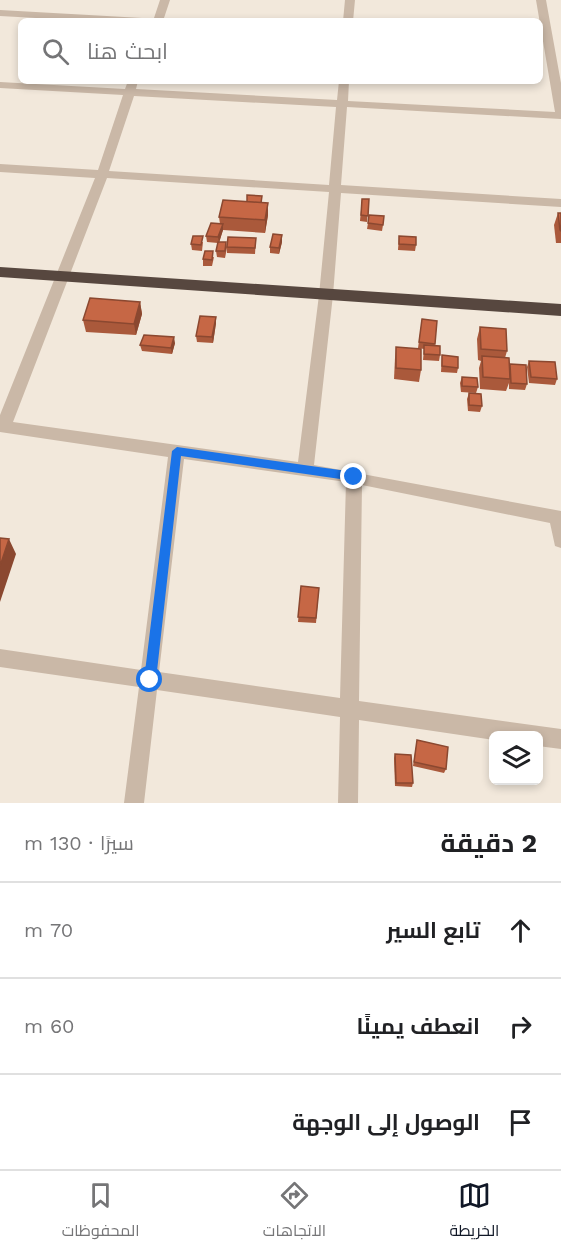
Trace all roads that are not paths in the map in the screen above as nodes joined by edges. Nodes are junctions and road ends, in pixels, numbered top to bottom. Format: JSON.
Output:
{"nodes":[{"id":1,"x":165,"y":0,"type":"edge"},
{"id":2,"x":350,"y":0,"type":"edge"},
{"id":3,"x":541,"y":0,"type":"edge"},
{"id":4,"x":0,"y":13,"type":"edge"},
{"id":5,"x":89,"y":18,"type":"edge"},
{"id":6,"x":159,"y":18,"type":"edge"},
{"id":7,"x":348,"y":18,"type":"edge"},
{"id":8,"x":550,"y":44,"type":"edge"},
{"id":9,"x":344,"y":84,"type":"edge"},
{"id":10,"x":0,"y":85,"type":"edge"},
{"id":11,"x":131,"y":86,"type":"edge"},
{"id":12,"x":342,"y":104,"type":"junction"},
{"id":13,"x":561,"y":115,"type":"edge"},
{"id":14,"x":0,"y":168,"type":"edge"},
{"id":15,"x":102,"y":175,"type":"junction"},
{"id":16,"x":335,"y":188,"type":"junction"},
{"id":17,"x":561,"y":202,"type":"edge"},
{"id":18,"x":0,"y":272,"type":"edge"},
{"id":19,"x":62,"y":276,"type":"junction"},
{"id":20,"x":326,"y":295,"type":"junction"},
{"id":21,"x":561,"y":310,"type":"edge"},
{"id":22,"x":2,"y":427,"type":"edge"},
{"id":23,"x":177,"y":451,"type":"junction"},
{"id":24,"x":305,"y":470,"type":"junction"},
{"id":25,"x":354,"y":477,"type":"junction"},
{"id":26,"x":559,"y":518,"type":"edge"},
{"id":27,"x":561,"y":541,"type":"edge"},
{"id":28,"x":0,"y":658,"type":"edge"},
{"id":29,"x":150,"y":680,"type":"junction"},
{"id":30,"x":348,"y":710,"type":"junction"},
{"id":31,"x":503,"y":731,"type":"edge"},
{"id":32,"x":543,"y":737,"type":"edge"},
{"id":33,"x":561,"y":740,"type":"edge"},
{"id":34,"x":134,"y":803,"type":"edge"},
{"id":35,"x":348,"y":803,"type":"edge"}],
"edges":[{"from":1,"to":6,"type":"street"},
{"from":2,"to":7,"type":"street"},
{"from":3,"to":8,"type":"street"},
{"from":4,"to":5,"type":"street"},
{"from":8,"to":13,"type":"street"},
{"from":9,"to":12,"type":"street"},
{"from":10,"to":11,"type":"street"},
{"from":11,"to":12,"type":"street"},
{"from":11,"to":15,"type":"street"},
{"from":12,"to":13,"type":"street"},
{"from":12,"to":16,"type":"street"},
{"from":14,"to":15,"type":"street"},
{"from":15,"to":16,"type":"street"},
{"from":15,"to":19,"type":"street"},
{"from":16,"to":17,"type":"street"},
{"from":16,"to":20,"type":"street"},
{"from":18,"to":19,"type":"highway"},
{"from":19,"to":20,"type":"highway"},
{"from":19,"to":22,"type":"street"},
{"from":20,"to":21,"type":"highway"},
{"from":20,"to":24,"type":"street"},
{"from":22,"to":23,"type":"street"},
{"from":23,"to":24,"type":"street"},
{"from":23,"to":29,"type":"street"},
{"from":24,"to":25,"type":"street"},
{"from":25,"to":26,"type":"street"},
{"from":25,"to":30,"type":"street"},
{"from":26,"to":27,"type":"street"},
{"from":28,"to":29,"type":"street"},
{"from":29,"to":30,"type":"street"},
{"from":29,"to":34,"type":"street"},
{"from":30,"to":31,"type":"street"},
{"from":30,"to":35,"type":"street"},
{"from":32,"to":33,"type":"street"}]}
